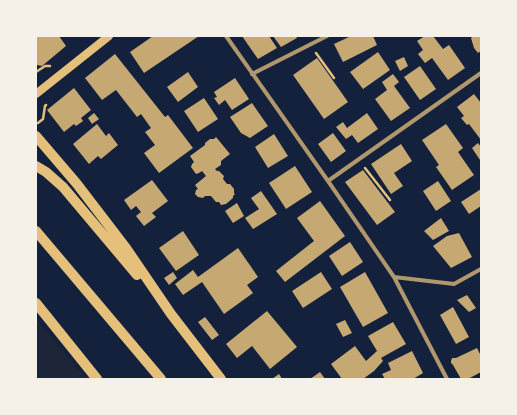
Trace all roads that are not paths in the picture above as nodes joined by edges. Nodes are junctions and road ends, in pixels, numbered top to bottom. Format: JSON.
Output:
{"nodes":[{"id":1,"x":109,"y":36,"type":"edge"},
{"id":2,"x":226,"y":36,"type":"edge"},
{"id":3,"x":327,"y":36,"type":"edge"},
{"id":4,"x":481,"y":73,"type":"edge"},
{"id":5,"x":252,"y":74,"type":"junction"},
{"id":6,"x":36,"y":94,"type":"edge"},
{"id":7,"x":36,"y":136,"type":"edge"},
{"id":8,"x":36,"y":166,"type":"edge"},
{"id":9,"x":328,"y":181,"type":"junction"},
{"id":10,"x":36,"y":231,"type":"edge"},
{"id":11,"x":481,"y":269,"type":"edge"},
{"id":12,"x":394,"y":276,"type":"junction"},
{"id":13,"x":36,"y":303,"type":"edge"},
{"id":14,"x":171,"y":314,"type":"junction"},
{"id":15,"x":97,"y":379,"type":"edge"},
{"id":16,"x":161,"y":379,"type":"edge"},
{"id":17,"x":221,"y":379,"type":"edge"},
{"id":18,"x":447,"y":379,"type":"edge"}],
"edges":[{"from":1,"to":6,"type":"main road"},
{"from":2,"to":5,"type":"street"},
{"from":3,"to":5,"type":"street"},
{"from":4,"to":9,"type":"street"},
{"from":5,"to":9,"type":"street"},
{"from":7,"to":14,"type":"main road"},
{"from":8,"to":14,"type":"main road"},
{"from":9,"to":12,"type":"street"},
{"from":10,"to":16,"type":"main road"},
{"from":11,"to":12,"type":"street"},
{"from":12,"to":18,"type":"street"},
{"from":13,"to":15,"type":"main road"},
{"from":14,"to":17,"type":"main road"}]}
